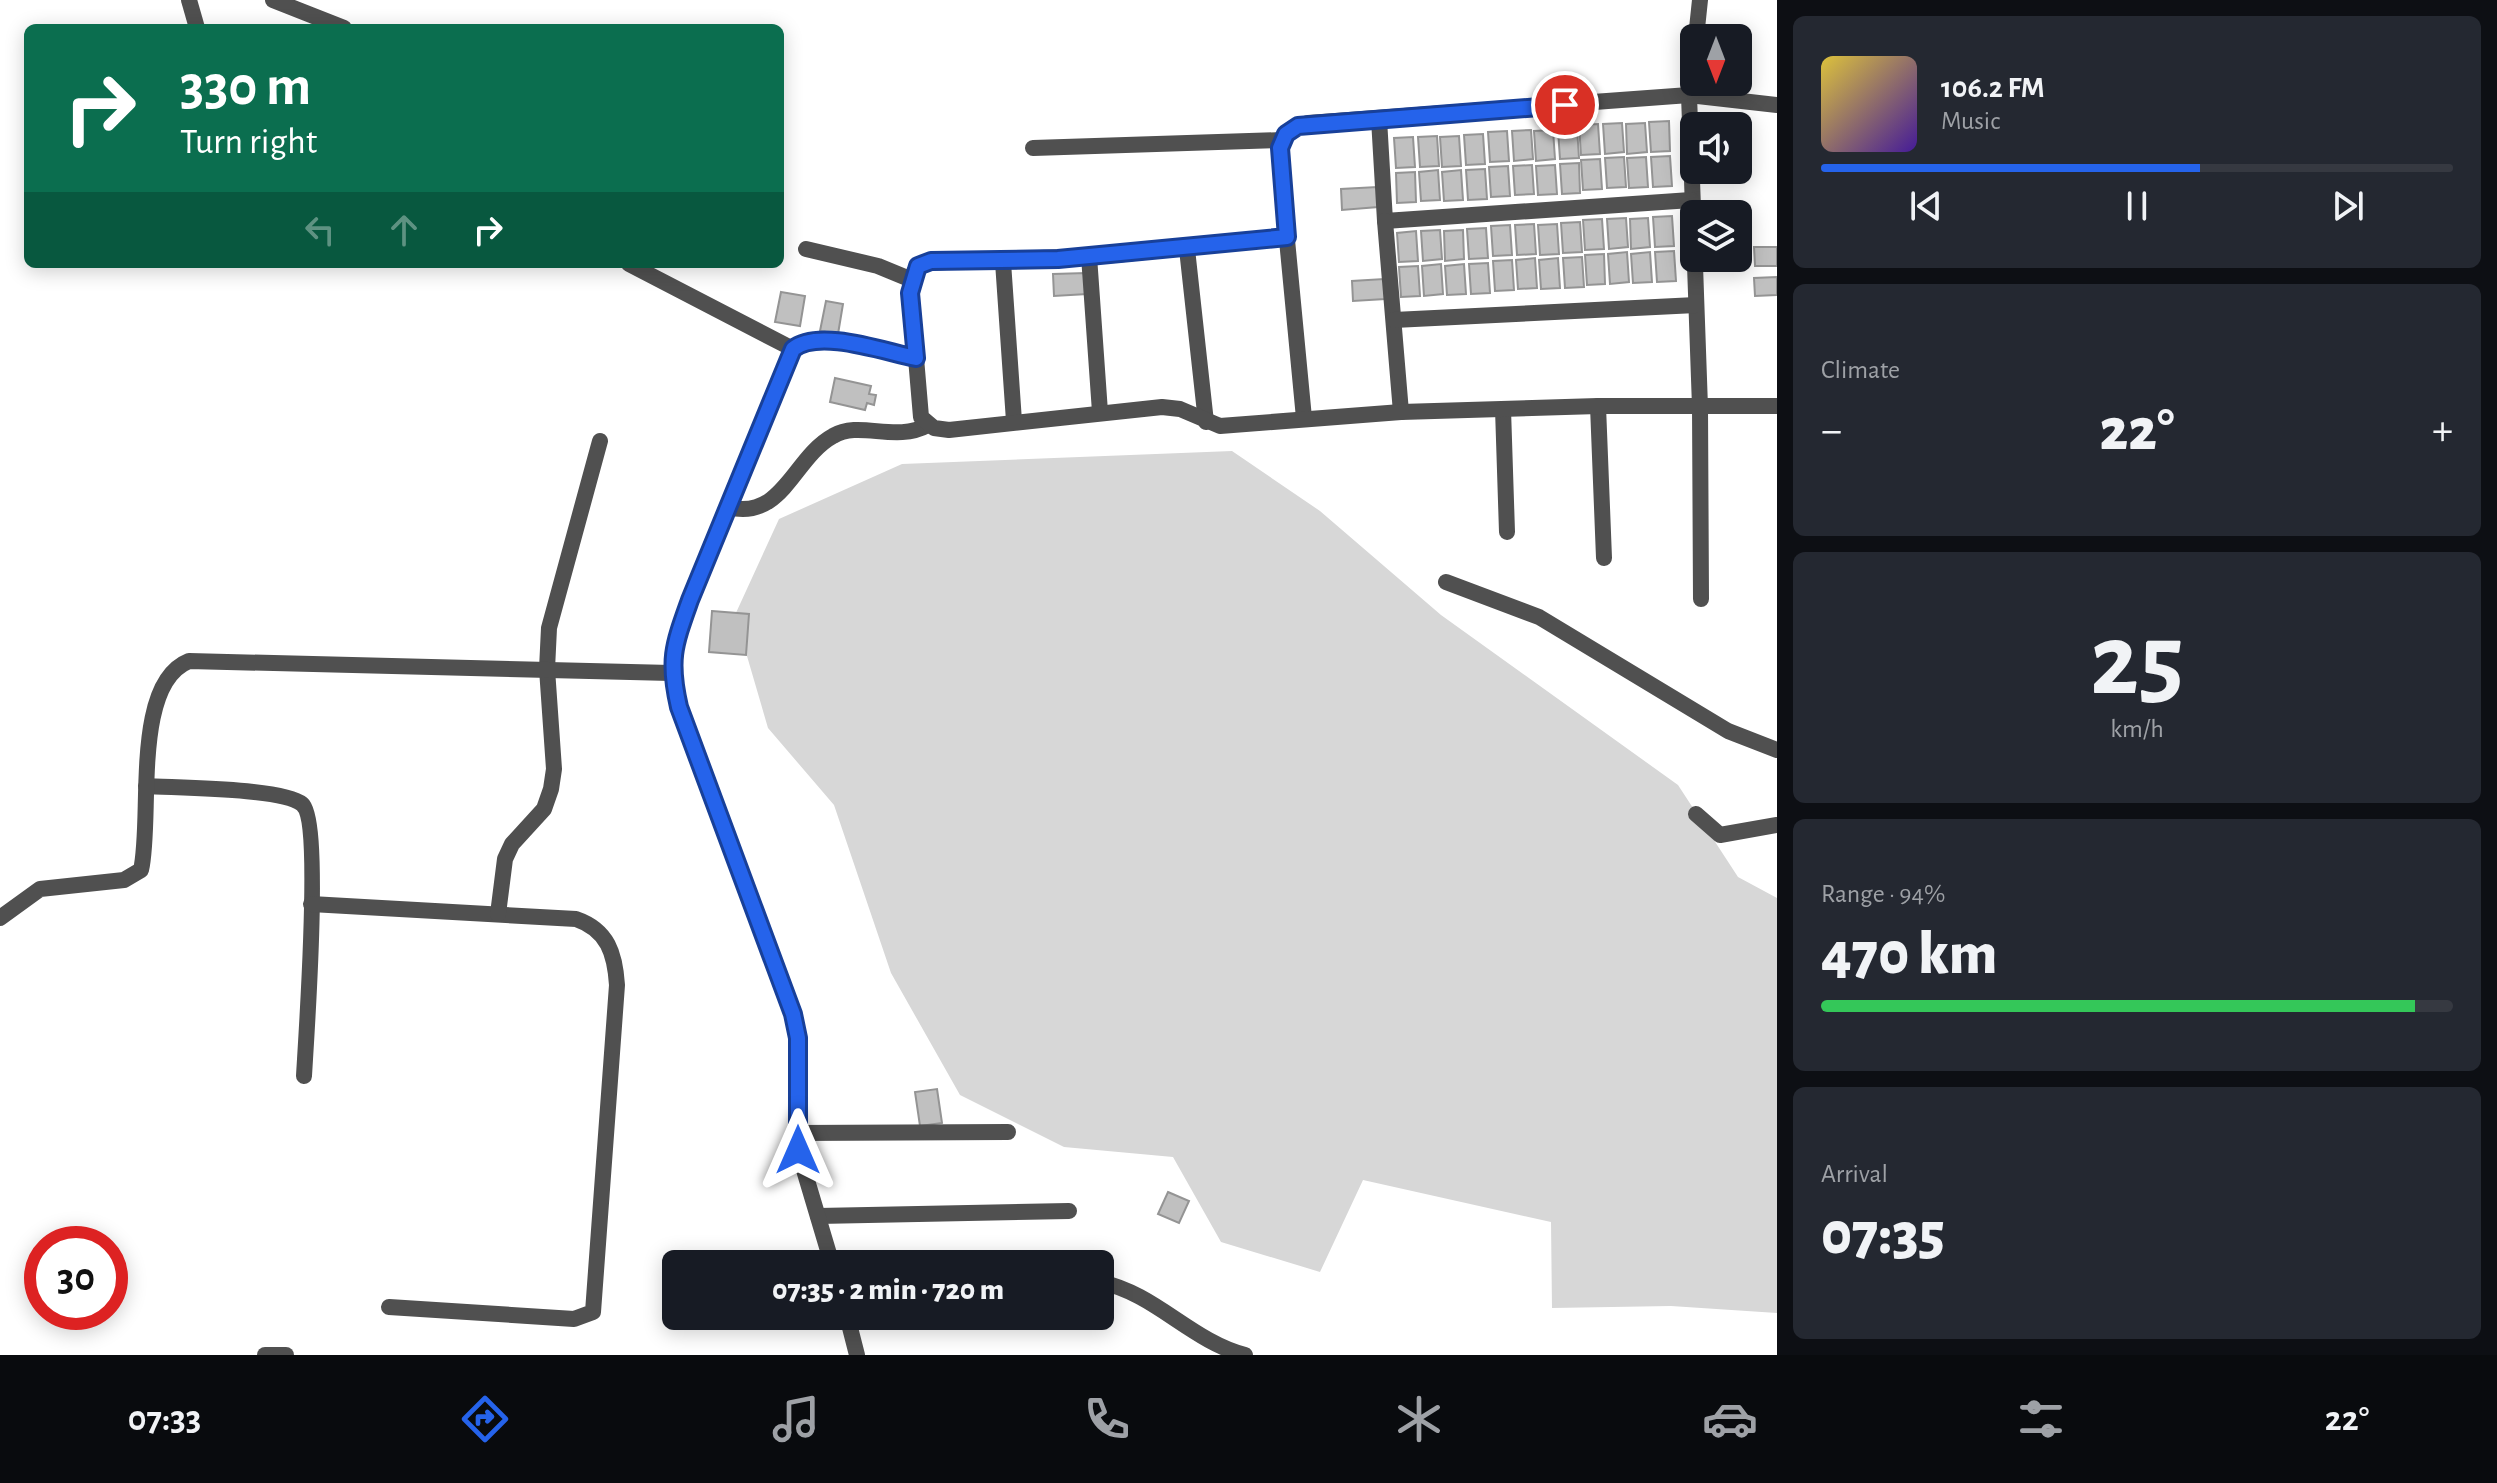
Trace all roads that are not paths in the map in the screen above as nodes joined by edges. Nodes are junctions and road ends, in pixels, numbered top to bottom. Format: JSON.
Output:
{"nodes":[{"id":1,"x":189,"y":0,"type":"edge"},
{"id":2,"x":273,"y":0,"type":"edge"},
{"id":3,"x":1700,"y":0,"type":"edge"},
{"id":4,"x":196,"y":24,"type":"edge"},
{"id":5,"x":334,"y":24,"type":"edge"},
{"id":6,"x":1697,"y":24,"type":"edge"},
{"id":7,"x":1680,"y":96,"type":"edge"},
{"id":8,"x":1689,"y":96,"type":"edge"},
{"id":9,"x":1698,"y":96,"type":"edge"},
{"id":10,"x":1777,"y":105,"type":"edge"},
{"id":11,"x":1379,"y":119,"type":"junction"},
{"id":12,"x":1283,"y":140,"type":"junction"},
{"id":13,"x":1033,"y":148,"type":"dead end"},
{"id":14,"x":1691,"y":200,"type":"edge"},
{"id":15,"x":1680,"y":201,"type":"edge"},
{"id":16,"x":1385,"y":221,"type":"junction"},
{"id":17,"x":1287,"y":237,"type":"junction"},
{"id":18,"x":806,"y":249,"type":"dead end"},
{"id":19,"x":1187,"y":249,"type":"junction"},
{"id":20,"x":1089,"y":256,"type":"junction"},
{"id":21,"x":1003,"y":262,"type":"junction"},
{"id":22,"x":637,"y":268,"type":"edge"},
{"id":23,"x":1694,"y":272,"type":"edge"},
{"id":24,"x":912,"y":280,"type":"junction"},
{"id":25,"x":1696,"y":305,"type":"junction"},
{"id":26,"x":1394,"y":320,"type":"junction"},
{"id":27,"x":793,"y":349,"type":"junction"},
{"id":28,"x":916,"y":358,"type":"junction"},
{"id":29,"x":1598,"y":406,"type":"junction"},
{"id":30,"x":1777,"y":406,"type":"edge"},
{"id":31,"x":1700,"y":407,"type":"junction"},
{"id":32,"x":1503,"y":409,"type":"junction"},
{"id":33,"x":1100,"y":412,"type":"junction"},
{"id":34,"x":1401,"y":412,"type":"junction"},
{"id":35,"x":1304,"y":418,"type":"junction"},
{"id":36,"x":1014,"y":421,"type":"junction"},
{"id":37,"x":1206,"y":422,"type":"junction"},
{"id":38,"x":928,"y":425,"type":"junction"},
{"id":39,"x":600,"y":441,"type":"dead end"},
{"id":40,"x":728,"y":507,"type":"junction"},
{"id":41,"x":1507,"y":532,"type":"dead end"},
{"id":42,"x":1604,"y":558,"type":"dead end"},
{"id":43,"x":1446,"y":582,"type":"dead end"},
{"id":44,"x":1701,"y":599,"type":"dead end"},
{"id":45,"x":547,"y":669,"type":"junction"},
{"id":46,"x":671,"y":673,"type":"junction"},
{"id":47,"x":1777,"y":750,"type":"edge"},
{"id":48,"x":146,"y":786,"type":"junction"},
{"id":49,"x":1696,"y":814,"type":"dead end"},
{"id":50,"x":1777,"y":825,"type":"edge"},
{"id":51,"x":311,"y":904,"type":"junction"},
{"id":52,"x":498,"y":914,"type":"junction"},
{"id":53,"x":0,"y":918,"type":"edge"},
{"id":54,"x":304,"y":1076,"type":"dead end"},
{"id":55,"x":1008,"y":1132,"type":"dead end"},
{"id":56,"x":798,"y":1133,"type":"junction"},
{"id":57,"x":1069,"y":1211,"type":"dead end"},
{"id":58,"x":818,"y":1216,"type":"junction"},
{"id":59,"x":828,"y":1250,"type":"edge"},
{"id":60,"x":1114,"y":1286,"type":"edge"},
{"id":61,"x":389,"y":1307,"type":"dead end"},
{"id":62,"x":851,"y":1330,"type":"edge"},
{"id":63,"x":265,"y":1355,"type":"edge"},
{"id":64,"x":286,"y":1355,"type":"edge"},
{"id":65,"x":857,"y":1355,"type":"edge"},
{"id":66,"x":1245,"y":1355,"type":"edge"}],
"edges":[{"from":1,"to":4,"type":"street"},
{"from":2,"to":5,"type":"street"},
{"from":3,"to":6,"type":"street"},
{"from":7,"to":11,"type":"street"},
{"from":8,"to":14,"type":"street"},
{"from":9,"to":10,"type":"street"},
{"from":11,"to":12,"type":"street"},
{"from":11,"to":16,"type":"street"},
{"from":12,"to":13,"type":"street"},
{"from":12,"to":17,"type":"street"},
{"from":15,"to":16,"type":"street"},
{"from":16,"to":26,"type":"street"},
{"from":17,"to":19,"type":"street"},
{"from":17,"to":35,"type":"street"},
{"from":18,"to":24,"type":"street"},
{"from":19,"to":20,"type":"street"},
{"from":19,"to":37,"type":"street"},
{"from":20,"to":21,"type":"street"},
{"from":20,"to":33,"type":"street"},
{"from":21,"to":24,"type":"street"},
{"from":21,"to":36,"type":"street"},
{"from":22,"to":27,"type":"street"},
{"from":23,"to":25,"type":"street"},
{"from":24,"to":28,"type":"street"},
{"from":25,"to":26,"type":"street"},
{"from":25,"to":31,"type":"street"},
{"from":26,"to":34,"type":"street"},
{"from":27,"to":28,"type":"street"},
{"from":27,"to":40,"type":"street"},
{"from":28,"to":38,"type":"street"},
{"from":29,"to":31,"type":"street"},
{"from":29,"to":32,"type":"street"},
{"from":29,"to":42,"type":"street"},
{"from":30,"to":31,"type":"street"},
{"from":31,"to":44,"type":"street"},
{"from":32,"to":34,"type":"street"},
{"from":32,"to":41,"type":"street"},
{"from":33,"to":36,"type":"street"},
{"from":33,"to":37,"type":"street"},
{"from":34,"to":35,"type":"street"},
{"from":35,"to":37,"type":"street"},
{"from":36,"to":38,"type":"street"},
{"from":38,"to":40,"type":"street"},
{"from":39,"to":45,"type":"street"},
{"from":40,"to":46,"type":"street"},
{"from":43,"to":47,"type":"street"},
{"from":45,"to":46,"type":"street"},
{"from":45,"to":48,"type":"street"},
{"from":45,"to":52,"type":"street"},
{"from":46,"to":56,"type":"street"},
{"from":48,"to":51,"type":"street"},
{"from":48,"to":53,"type":"street"},
{"from":49,"to":50,"type":"street"},
{"from":51,"to":52,"type":"street"},
{"from":51,"to":54,"type":"street"},
{"from":52,"to":61,"type":"street"},
{"from":55,"to":56,"type":"street"},
{"from":56,"to":58,"type":"street"},
{"from":57,"to":58,"type":"street"},
{"from":58,"to":59,"type":"street"},
{"from":60,"to":66,"type":"street"},
{"from":62,"to":65,"type":"street"},
{"from":63,"to":64,"type":"street"}]}
